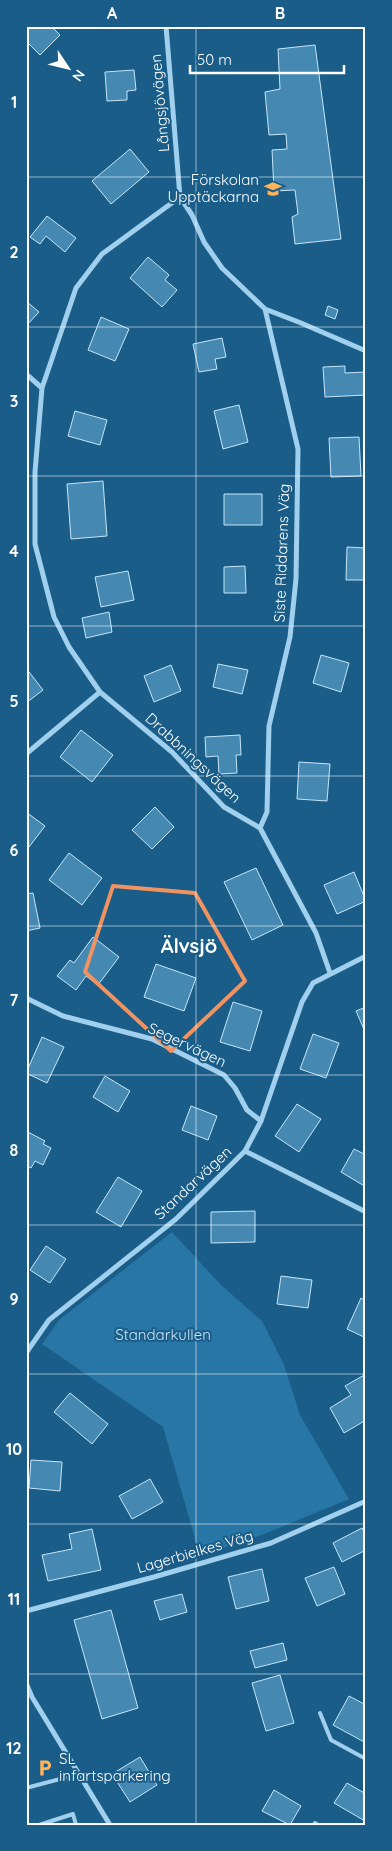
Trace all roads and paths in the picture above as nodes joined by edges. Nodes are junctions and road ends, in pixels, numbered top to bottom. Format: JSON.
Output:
{"nodes":[{"id":1,"x":166,"y":26,"type":"edge"},
{"id":2,"x":180,"y":197,"type":"junction"},
{"id":3,"x":265,"y":309,"type":"junction"},
{"id":4,"x":366,"y":351,"type":"edge"},
{"id":5,"x":26,"y":374,"type":"edge"},
{"id":6,"x":42,"y":388,"type":"junction"},
{"id":7,"x":100,"y":692,"type":"junction"},
{"id":8,"x":26,"y":754,"type":"edge"},
{"id":9,"x":260,"y":828,"type":"junction"},
{"id":10,"x":366,"y":956,"type":"edge"},
{"id":11,"x":330,"y":973,"type":"junction"},
{"id":12,"x":26,"y":998,"type":"edge"},
{"id":13,"x":260,"y":1121,"type":"junction"},
{"id":14,"x":245,"y":1151,"type":"junction"},
{"id":15,"x":366,"y":1212,"type":"edge"},
{"id":16,"x":26,"y":1354,"type":"edge"},
{"id":17,"x":366,"y":1501,"type":"edge"},
{"id":18,"x":26,"y":1611,"type":"edge"},
{"id":19,"x":26,"y":1683,"type":"edge"},
{"id":20,"x":320,"y":1713,"type":"dead end"},
{"id":21,"x":366,"y":1759,"type":"edge"},
{"id":22,"x":79,"y":1774,"type":"junction"},
{"id":23,"x":26,"y":1788,"type":"edge"},
{"id":24,"x":39,"y":1825,"type":"edge"},
{"id":25,"x":76,"y":1825,"type":"edge"},
{"id":26,"x":110,"y":1825,"type":"edge"},
{"id":27,"x":314,"y":1825,"type":"edge"},
{"id":28,"x":318,"y":1825,"type":"edge"}],
"edges":[{"from":1,"to":2,"type":"street","name":"Långsjövägen"},
{"from":2,"to":3,"type":"street","name":"Långsjövägen"},
{"from":2,"to":6,"type":"street","name":"Drabbningsvägen"},
{"from":3,"to":4,"type":"street","name":"Långsjövägen"},
{"from":3,"to":9,"type":"street","name":"Siste Riddarens Väg"},
{"from":5,"to":6,"type":"street"},
{"from":6,"to":7,"type":"street","name":"Drabbningsvägen"},
{"from":7,"to":8,"type":"street"},
{"from":7,"to":9,"type":"street","name":"Drabbningsvägen"},
{"from":9,"to":11,"type":"street"},
{"from":10,"to":11,"type":"street","name":"Standarvägen"},
{"from":11,"to":13,"type":"street","name":"Standarvägen"},
{"from":12,"to":13,"type":"street","name":"Segervägen"},
{"from":13,"to":14,"type":"street","name":"Standarvägen"},
{"from":14,"to":15,"type":"street"},
{"from":14,"to":16,"type":"street","name":"Standarvägen"},
{"from":17,"to":18,"type":"street","name":"Lagerbielkes Väg"},
{"from":19,"to":22,"type":"street"},
{"from":20,"to":21,"type":"lane"},
{"from":22,"to":23,"type":"lane"},
{"from":22,"to":26,"type":"street"},
{"from":24,"to":25,"type":"lane"},
{"from":27,"to":28,"type":"lane"}]}
